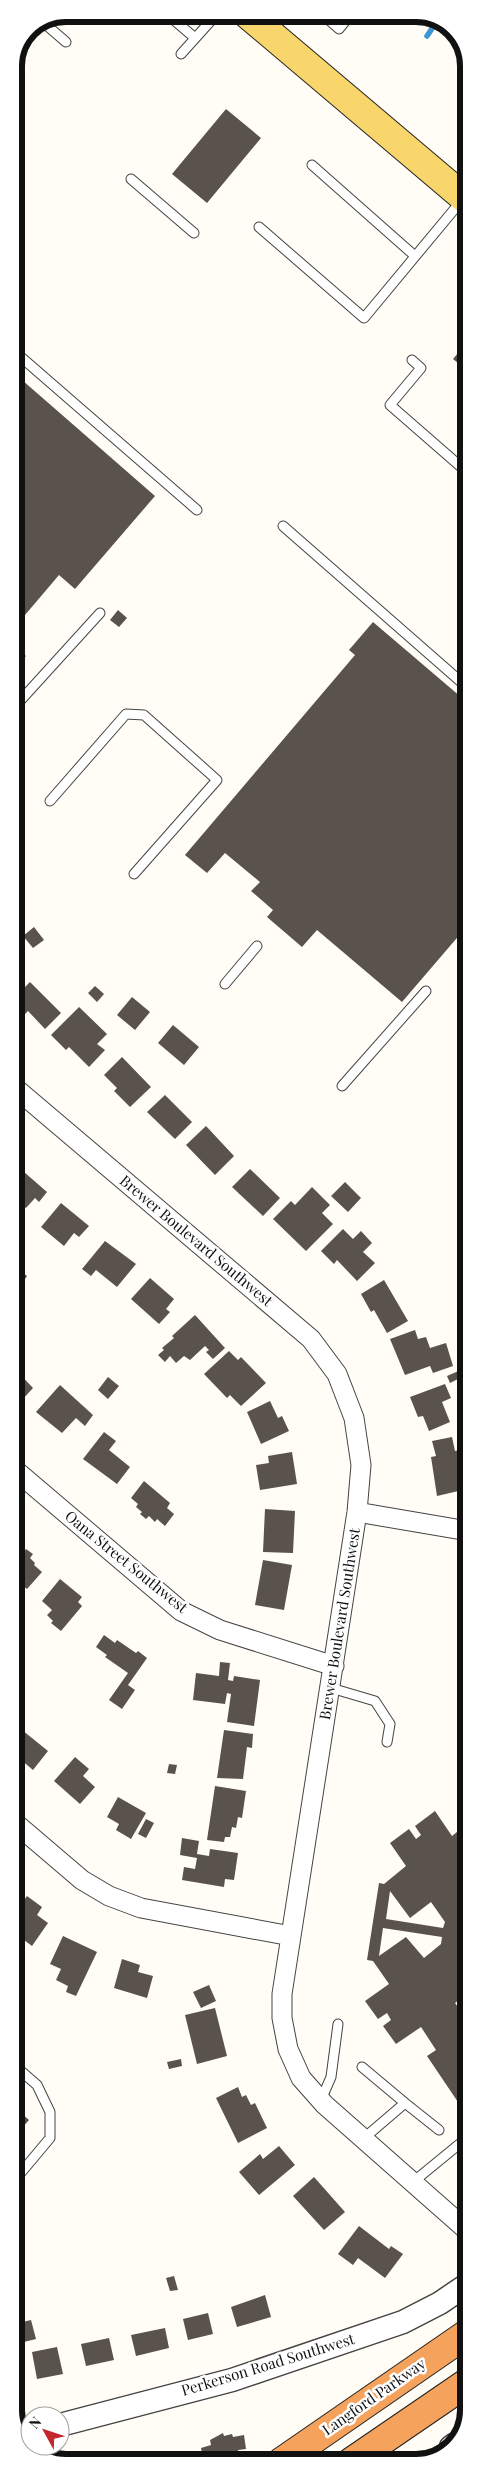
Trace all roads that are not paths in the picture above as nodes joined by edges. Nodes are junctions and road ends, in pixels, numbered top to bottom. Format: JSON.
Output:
{"nodes":[{"id":1,"x":177,"y":22,"type":"edge"},
{"id":2,"x":209,"y":22,"type":"edge"},
{"id":3,"x":263,"y":23,"type":"edge"},
{"id":4,"x":332,"y":23,"type":"edge"},
{"id":5,"x":344,"y":23,"type":"edge"},
{"id":6,"x":48,"y":27,"type":"edge"},
{"id":7,"x":195,"y":38,"type":"junction"},
{"id":8,"x":66,"y":42,"type":"dead end"},
{"id":9,"x":182,"y":54,"type":"dead end"},
{"id":10,"x":312,"y":165,"type":"dead end"},
{"id":11,"x":131,"y":179,"type":"dead end"},
{"id":12,"x":459,"y":194,"type":"edge"},
{"id":13,"x":459,"y":208,"type":"edge"},
{"id":14,"x":259,"y":226,"type":"dead end"},
{"id":15,"x":194,"y":233,"type":"dead end"},
{"id":16,"x":415,"y":256,"type":"junction"},
{"id":17,"x":22,"y":358,"type":"edge"},
{"id":18,"x":412,"y":360,"type":"dead end"},
{"id":19,"x":459,"y":465,"type":"edge"},
{"id":20,"x":197,"y":510,"type":"dead end"},
{"id":21,"x":284,"y":526,"type":"dead end"},
{"id":22,"x":100,"y":613,"type":"dead end"},
{"id":23,"x":459,"y":680,"type":"edge"},
{"id":24,"x":22,"y":699,"type":"edge"},
{"id":25,"x":50,"y":800,"type":"dead end"},
{"id":26,"x":134,"y":874,"type":"dead end"},
{"id":27,"x":257,"y":946,"type":"dead end"},
{"id":28,"x":226,"y":984,"type":"dead end"},
{"id":29,"x":426,"y":991,"type":"dead end"},
{"id":30,"x":342,"y":1086,"type":"dead end"},
{"id":31,"x":22,"y":1094,"type":"edge"},
{"id":32,"x":23,"y":1476,"type":"edge"},
{"id":33,"x":358,"y":1512,"type":"junction"},
{"id":34,"x":460,"y":1530,"type":"edge"},
{"id":35,"x":334,"y":1666,"type":"junction"},
{"id":36,"x":331,"y":1688,"type":"junction"},
{"id":37,"x":387,"y":1742,"type":"dead end"},
{"id":38,"x":23,"y":1829,"type":"edge"},
{"id":39,"x":291,"y":1936,"type":"junction"},
{"id":40,"x":338,"y":2024,"type":"dead end"},
{"id":41,"x":362,"y":2067,"type":"dead end"},
{"id":42,"x":23,"y":2073,"type":"edge"},
{"id":43,"x":320,"y":2100,"type":"junction"},
{"id":44,"x":406,"y":2103,"type":"junction"},
{"id":45,"x":439,"y":2130,"type":"dead end"},
{"id":46,"x":363,"y":2139,"type":"junction"},
{"id":47,"x":460,"y":2144,"type":"edge"},
{"id":48,"x":23,"y":2170,"type":"edge"},
{"id":49,"x":413,"y":2182,"type":"junction"},
{"id":50,"x":460,"y":2224,"type":"edge"},
{"id":51,"x":460,"y":2289,"type":"edge"},
{"id":52,"x":460,"y":2338,"type":"edge"},
{"id":53,"x":460,"y":2387,"type":"edge"},
{"id":54,"x":364,"y":2404,"type":"junction"},
{"id":55,"x":70,"y":2422,"type":"edge"},
{"id":56,"x":275,"y":2453,"type":"edge"},
{"id":57,"x":294,"y":2453,"type":"edge"},
{"id":58,"x":364,"y":2453,"type":"edge"}],
"edges":[{"from":1,"to":7,"type":"lane"},
{"from":2,"to":7,"type":"lane"},
{"from":3,"to":12,"type":"main road"},
{"from":4,"to":5,"type":"lane"},
{"from":6,"to":8,"type":"lane"},
{"from":7,"to":9,"type":"lane"},
{"from":10,"to":16,"type":"lane"},
{"from":11,"to":15,"type":"lane"},
{"from":13,"to":16,"type":"lane"},
{"from":14,"to":16,"type":"lane"},
{"from":17,"to":20,"type":"lane"},
{"from":18,"to":19,"type":"lane"},
{"from":21,"to":23,"type":"lane"},
{"from":22,"to":24,"type":"lane"},
{"from":25,"to":26,"type":"lane"},
{"from":27,"to":28,"type":"lane"},
{"from":29,"to":30,"type":"lane"},
{"from":31,"to":33,"type":"street","name":"Brewer Boulevard Southwest"},
{"from":32,"to":35,"type":"street","name":"Oana Street Southwest"},
{"from":33,"to":34,"type":"street"},
{"from":33,"to":35,"type":"street","name":"Brewer Boulevard Southwest"},
{"from":35,"to":36,"type":"street","name":"Brewer Boulevard Southwest"},
{"from":36,"to":37,"type":"lane"},
{"from":36,"to":39,"type":"street","name":"Brewer Boulevard Southwest"},
{"from":38,"to":39,"type":"street"},
{"from":39,"to":43,"type":"street","name":"Brewer Boulevard Southwest"},
{"from":40,"to":43,"type":"lane"},
{"from":41,"to":44,"type":"lane"},
{"from":42,"to":48,"type":"lane"},
{"from":43,"to":46,"type":"street","name":"Brewer Boulevard Southwest"},
{"from":44,"to":45,"type":"lane"},
{"from":44,"to":46,"type":"lane"},
{"from":46,"to":49,"type":"street","name":"Brewer Boulevard Southwest"},
{"from":47,"to":49,"type":"lane"},
{"from":49,"to":50,"type":"street","name":"Brewer Boulevard Southwest"},
{"from":51,"to":55,"type":"street","name":"Perkerson Road Southwest"},
{"from":52,"to":54,"type":"highway","name":"Langford Parkway"},
{"from":53,"to":58,"type":"highway"},
{"from":54,"to":56,"type":"highway"},
{"from":54,"to":57,"type":"highway","name":"Langford Parkway"}]}
